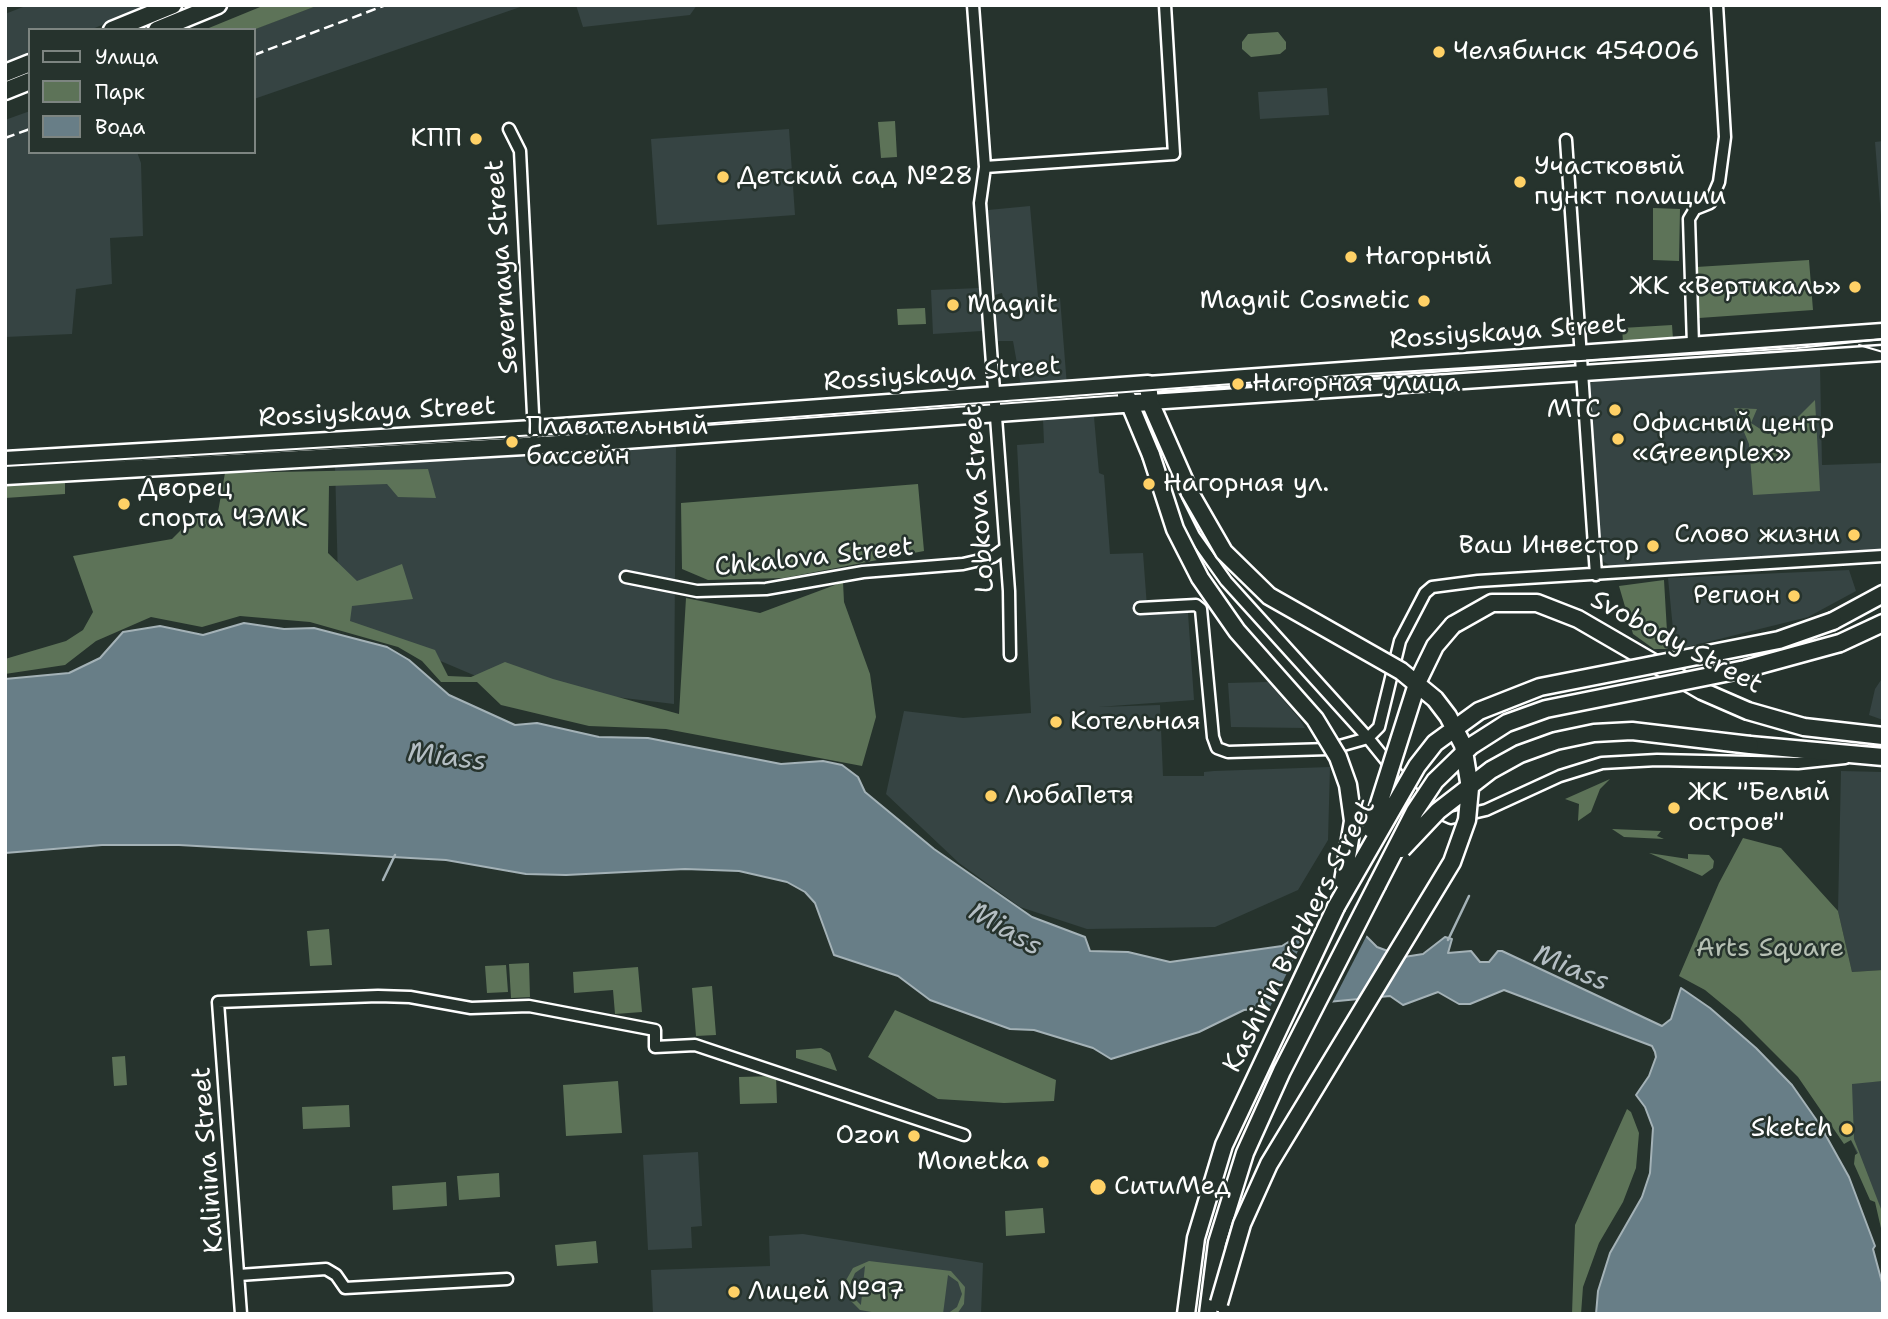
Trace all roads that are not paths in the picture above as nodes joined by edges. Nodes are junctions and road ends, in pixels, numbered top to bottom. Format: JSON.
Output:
{"nodes":[{"id":1,"x":173,"y":5,"type":"edge"},
{"id":2,"x":218,"y":5,"type":"edge"},
{"id":3,"x":972,"y":5,"type":"edge"},
{"id":4,"x":1165,"y":5,"type":"edge"},
{"id":5,"x":1717,"y":5,"type":"edge"},
{"id":6,"x":117,"y":28,"type":"edge"},
{"id":7,"x":162,"y":28,"type":"edge"},
{"id":8,"x":28,"y":64,"type":"edge"},
{"id":9,"x":5,"y":73,"type":"edge"},
{"id":10,"x":28,"y":82,"type":"edge"},
{"id":11,"x":5,"y":90,"type":"edge"},
{"id":12,"x":509,"y":129,"type":"dead end"},
{"id":13,"x":1566,"y":140,"type":"dead end"},
{"id":14,"x":985,"y":167,"type":"junction"},
{"id":15,"x":1883,"y":331,"type":"edge"},
{"id":16,"x":1693,"y":345,"type":"junction"},
{"id":17,"x":1579,"y":352,"type":"junction"},
{"id":18,"x":1883,"y":352,"type":"edge"},
{"id":19,"x":1365,"y":368,"type":"junction"},
{"id":20,"x":1580,"y":372,"type":"junction"},
{"id":21,"x":1148,"y":384,"type":"junction"},
{"id":22,"x":1124,"y":386,"type":"junction"},
{"id":23,"x":1366,"y":386,"type":"junction"},
{"id":24,"x":993,"y":396,"type":"junction"},
{"id":25,"x":1150,"y":402,"type":"junction"},
{"id":26,"x":1130,"y":404,"type":"junction"},
{"id":27,"x":995,"y":414,"type":"junction"},
{"id":28,"x":622,"y":423,"type":"junction"},
{"id":29,"x":535,"y":437,"type":"junction"},
{"id":30,"x":623,"y":440,"type":"junction"},
{"id":31,"x":1152,"y":455,"type":"junction"},
{"id":32,"x":58,"y":456,"type":"junction"},
{"id":33,"x":5,"y":460,"type":"edge"},
{"id":34,"x":59,"y":473,"type":"junction"},
{"id":35,"x":5,"y":477,"type":"edge"},
{"id":36,"x":1004,"y":549,"type":"junction"},
{"id":37,"x":1883,"y":556,"type":"edge"},
{"id":38,"x":1597,"y":575,"type":"junction"},
{"id":39,"x":626,"y":577,"type":"dead end"},
{"id":40,"x":1883,"y":594,"type":"edge"},
{"id":41,"x":1140,"y":608,"type":"dead end"},
{"id":42,"x":1883,"y":623,"type":"edge"},
{"id":43,"x":1010,"y":655,"type":"dead end"},
{"id":44,"x":1883,"y":736,"type":"edge"},
{"id":45,"x":1368,"y":738,"type":"junction"},
{"id":46,"x":1857,"y":756,"type":"junction"},
{"id":47,"x":1883,"y":757,"type":"edge"},
{"id":48,"x":1358,"y":867,"type":"junction"},
{"id":49,"x":1377,"y":885,"type":"junction"},
{"id":50,"x":1336,"y":907,"type":"junction"},
{"id":51,"x":964,"y":1135,"type":"dead end"},
{"id":52,"x":239,"y":1275,"type":"junction"},
{"id":53,"x":507,"y":1279,"type":"dead end"},
{"id":54,"x":1213,"y":1307,"type":"edge"},
{"id":55,"x":241,"y":1314,"type":"edge"},
{"id":56,"x":1186,"y":1314,"type":"edge"}],
"edges":[{"from":1,"to":6,"type":"main road"},
{"from":2,"to":7,"type":"main road"},
{"from":3,"to":14,"type":"street","name":"Lobkova Street"},
{"from":4,"to":14,"type":"street"},
{"from":5,"to":16,"type":"street"},
{"from":8,"to":9,"type":"main road"},
{"from":10,"to":11,"type":"main road"},
{"from":12,"to":29,"type":"street","name":"Severnaya Street"},
{"from":13,"to":17,"type":"street"},
{"from":14,"to":24,"type":"street","name":"Lobkova Street"},
{"from":15,"to":16,"type":"main road","name":"Rossiyskaya Street"},
{"from":16,"to":17,"type":"main road","name":"Rossiyskaya Street"},
{"from":17,"to":19,"type":"main road","name":"Rossiyskaya Street"},
{"from":17,"to":20,"type":"street"},
{"from":18,"to":20,"type":"main road","name":"Rossiyskaya Street"},
{"from":19,"to":21,"type":"main road","name":"Rossiyskaya Street"},
{"from":19,"to":23,"type":"main road"},
{"from":20,"to":23,"type":"main road","name":"Rossiyskaya Street"},
{"from":20,"to":38,"type":"street"},
{"from":21,"to":22,"type":"main road","name":"Rossiyskaya Street"},
{"from":21,"to":25,"type":"main road"},
{"from":22,"to":24,"type":"main road","name":"Rossiyskaya Street"},
{"from":22,"to":26,"type":"main road"},
{"from":23,"to":25,"type":"main road","name":"Rossiyskaya Street"},
{"from":24,"to":27,"type":"street","name":"Lobkova Street"},
{"from":24,"to":28,"type":"main road","name":"Rossiyskaya Street"},
{"from":25,"to":26,"type":"main road","name":"Rossiyskaya Street"},
{"from":25,"to":54,"type":"main road","bridge":true},
{"from":26,"to":27,"type":"main road","name":"Rossiyskaya Street"},
{"from":26,"to":31,"type":"main road"},
{"from":27,"to":30,"type":"main road","name":"Rossiyskaya Street"},
{"from":27,"to":36,"type":"street","name":"Lobkova Street"},
{"from":28,"to":29,"type":"main road","name":"Rossiyskaya Street"},
{"from":28,"to":30,"type":"main road"},
{"from":29,"to":30,"type":"main road","name":"Rossiyskaya Street"},
{"from":29,"to":32,"type":"main road","name":"Rossiyskaya Street"},
{"from":29,"to":34,"type":"main road","name":"Rossiyskaya Street"},
{"from":31,"to":45,"type":"street","bridge":true},
{"from":31,"to":50,"type":"main road","bridge":true},
{"from":32,"to":33,"type":"main road","name":"Rossiyskaya Street"},
{"from":32,"to":34,"type":"main road"},
{"from":34,"to":35,"type":"main road","name":"Rossiyskaya Street"},
{"from":36,"to":39,"type":"street","name":"Chkalova Street"},
{"from":36,"to":43,"type":"street","name":"Lobkova Street"},
{"from":37,"to":38,"type":"street"},
{"from":38,"to":45,"type":"street"},
{"from":40,"to":48,"type":"main road","name":"Kashirin Brothers Street","bridge":true},
{"from":41,"to":45,"type":"street"},
{"from":42,"to":49,"type":"main road","name":"Kashirin Brothers Street","bridge":true},
{"from":44,"to":48,"type":"main road","name":"Svobody Street","bridge":true},
{"from":45,"to":46,"type":"street"},
{"from":46,"to":47,"type":"main road"},
{"from":46,"to":49,"type":"main road","bridge":true},
{"from":48,"to":50,"type":"main road","name":"Kashirin Brothers Street","bridge":true},
{"from":49,"to":54,"type":"main road","name":"Kashirin Brothers Street"},
{"from":50,"to":56,"type":"main road","name":"Kashirin Brothers Street"},
{"from":51,"to":52,"type":"street","name":"Kalinina Street"},
{"from":52,"to":53,"type":"street"},
{"from":52,"to":55,"type":"street","name":"Kalinina Street"}]}
